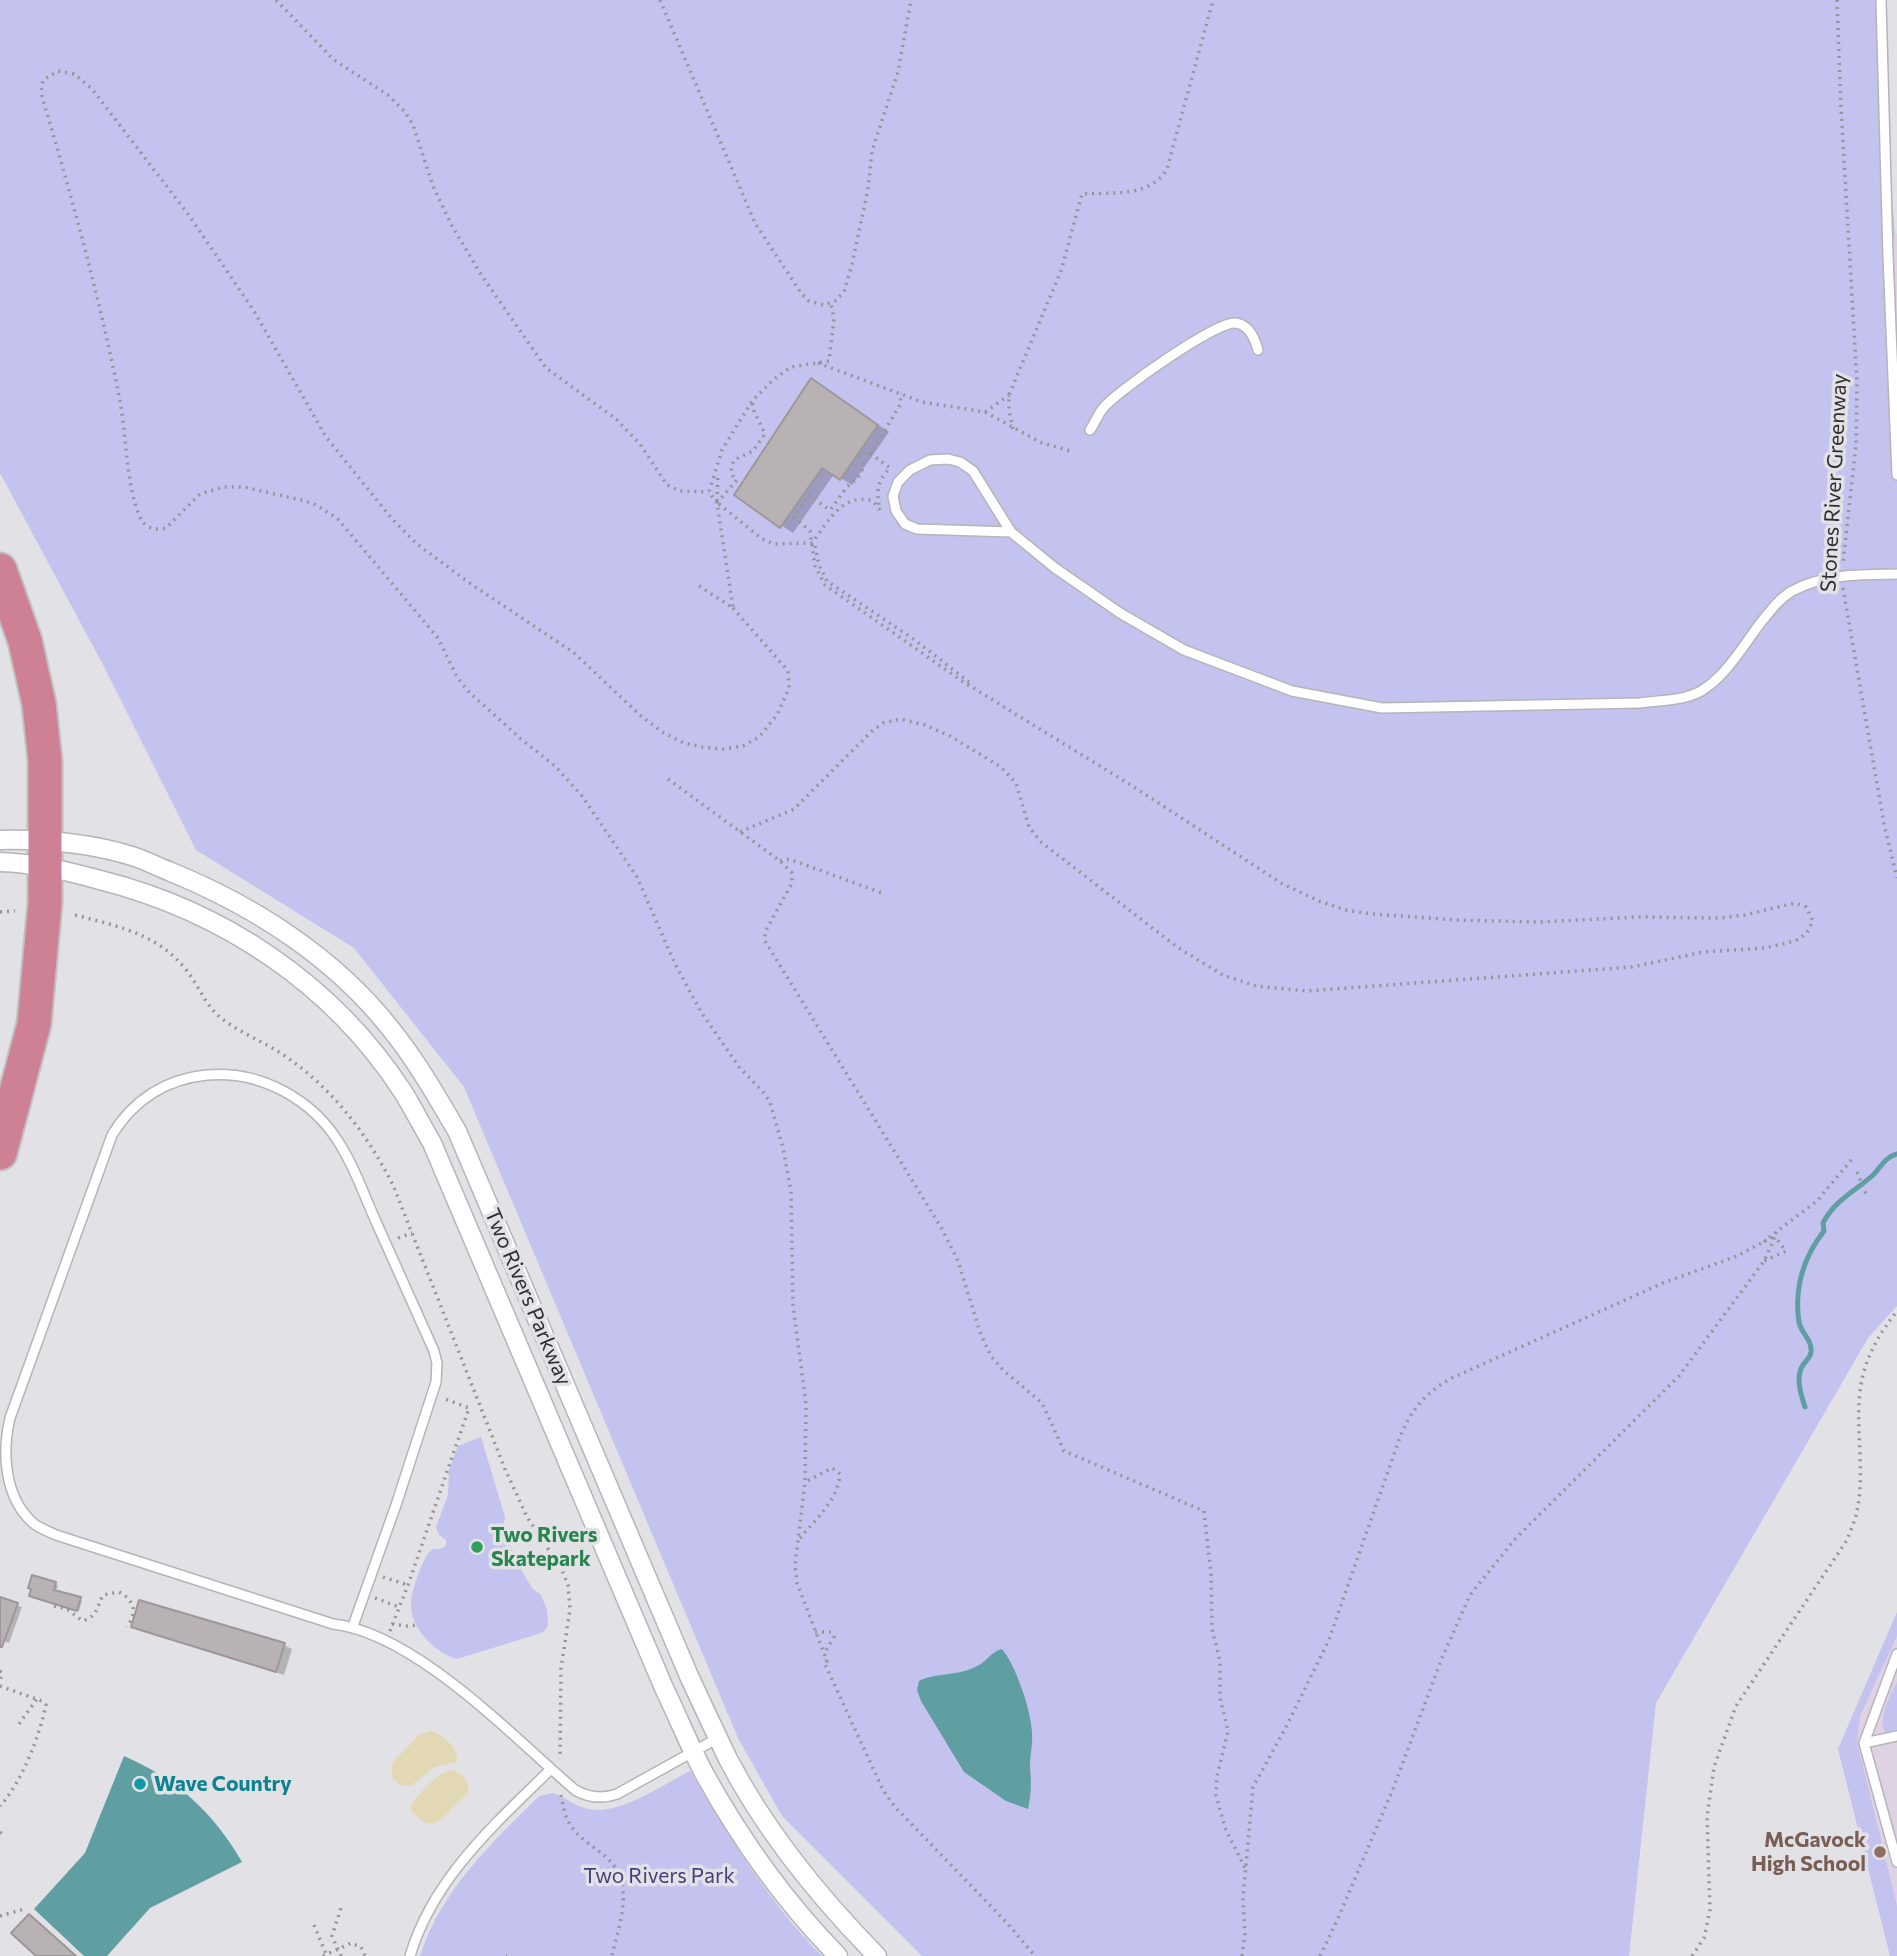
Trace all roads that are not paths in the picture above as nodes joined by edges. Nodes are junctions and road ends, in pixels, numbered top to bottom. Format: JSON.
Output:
{"nodes":[{"id":1,"x":1881,"y":0,"type":"edge"},
{"id":2,"x":1892,"y":256,"type":"edge"},
{"id":3,"x":1258,"y":350,"type":"dead end"},
{"id":4,"x":1090,"y":430,"type":"dead end"},
{"id":5,"x":1897,"y":475,"type":"edge"},
{"id":6,"x":1011,"y":532,"type":"junction"},
{"id":7,"x":0,"y":570,"type":"edge"},
{"id":8,"x":1897,"y":574,"type":"edge"},
{"id":9,"x":0,"y":840,"type":"edge"},
{"id":10,"x":43,"y":854,"type":"junction"},
{"id":11,"x":0,"y":862,"type":"edge"},
{"id":12,"x":0,"y":1153,"type":"edge"},
{"id":13,"x":353,"y":1626,"type":"junction"},
{"id":14,"x":1897,"y":1654,"type":"edge"},
{"id":15,"x":1897,"y":1735,"type":"edge"},
{"id":16,"x":719,"y":1738,"type":"junction"},
{"id":17,"x":1864,"y":1742,"type":"junction"},
{"id":18,"x":694,"y":1751,"type":"junction"},
{"id":19,"x":551,"y":1769,"type":"junction"},
{"id":20,"x":1897,"y":1862,"type":"edge"},
{"id":21,"x":410,"y":1956,"type":"edge"},
{"id":22,"x":838,"y":1956,"type":"edge"},
{"id":23,"x":877,"y":1956,"type":"edge"}],
"edges":[{"from":1,"to":2,"type":"lane"},
{"from":2,"to":5,"type":"lane"},
{"from":3,"to":4,"type":"lane"},
{"from":6,"to":6,"type":"lane"},
{"from":6,"to":8,"type":"lane"},
{"from":7,"to":10,"type":"highway"},
{"from":9,"to":10,"type":"street","name":"Two Rivers Parkway"},
{"from":10,"to":11,"type":"street","name":"Two Rivers Parkway"},
{"from":10,"to":12,"type":"highway"},
{"from":10,"to":16,"type":"street","name":"Two Rivers Parkway"},
{"from":10,"to":18,"type":"street","name":"Two Rivers Parkway"},
{"from":13,"to":13,"type":"lane"},
{"from":13,"to":19,"type":"lane"},
{"from":14,"to":17,"type":"lane"},
{"from":15,"to":17,"type":"lane"},
{"from":16,"to":18,"type":"lane"},
{"from":16,"to":23,"type":"street","name":"Two Rivers Parkway"},
{"from":17,"to":20,"type":"lane"},
{"from":18,"to":19,"type":"lane"},
{"from":18,"to":22,"type":"street","name":"Two Rivers Parkway"},
{"from":19,"to":21,"type":"lane"}]}
